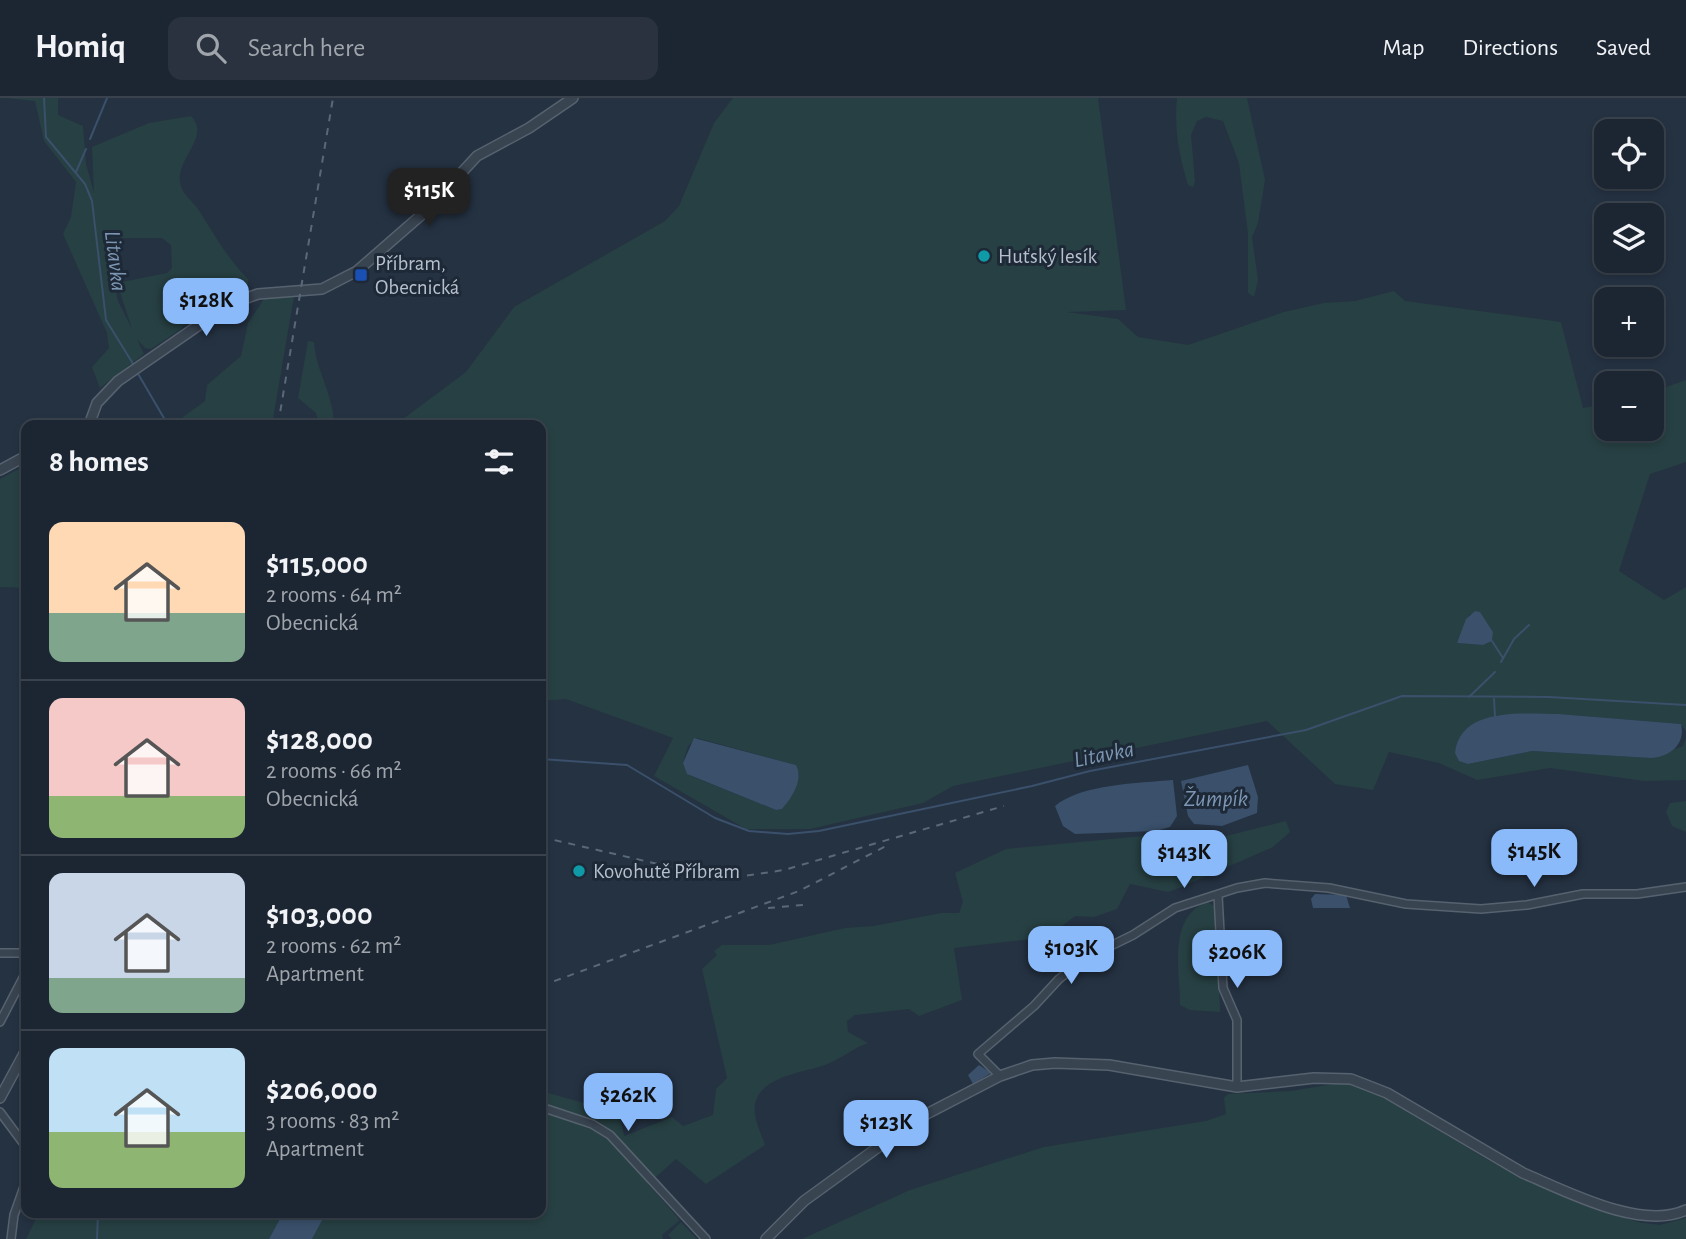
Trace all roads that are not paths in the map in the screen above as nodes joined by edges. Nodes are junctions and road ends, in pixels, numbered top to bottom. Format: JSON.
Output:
{"nodes":[{"id":1,"x":573,"y":98,"type":"edge"},
{"id":2,"x":89,"y":420,"type":"edge"},
{"id":3,"x":21,"y":459,"type":"edge"},
{"id":4,"x":0,"y":470,"type":"edge"},
{"id":5,"x":1686,"y":887,"type":"edge"},
{"id":6,"x":1218,"y":895,"type":"junction"},
{"id":7,"x":0,"y":953,"type":"edge"},
{"id":8,"x":21,"y":953,"type":"edge"},
{"id":9,"x":21,"y":981,"type":"edge"},
{"id":10,"x":0,"y":1021,"type":"edge"},
{"id":11,"x":21,"y":1059,"type":"edge"},
{"id":12,"x":1000,"y":1076,"type":"junction"},
{"id":13,"x":1237,"y":1087,"type":"junction"},
{"id":14,"x":0,"y":1098,"type":"edge"},
{"id":15,"x":546,"y":1109,"type":"edge"},
{"id":16,"x":0,"y":1112,"type":"edge"},
{"id":17,"x":21,"y":1140,"type":"edge"},
{"id":18,"x":21,"y":1194,"type":"edge"},
{"id":19,"x":1686,"y":1210,"type":"edge"},
{"id":20,"x":11,"y":1239,"type":"edge"},
{"id":21,"x":706,"y":1239,"type":"edge"},
{"id":22,"x":766,"y":1239,"type":"edge"}],
"edges":[{"from":1,"to":2,"type":"street"},
{"from":3,"to":4,"type":"street"},
{"from":5,"to":6,"type":"street"},
{"from":6,"to":12,"type":"street"},
{"from":6,"to":13,"type":"street"},
{"from":7,"to":8,"type":"street"},
{"from":9,"to":10,"type":"street"},
{"from":11,"to":14,"type":"street"},
{"from":12,"to":13,"type":"street"},
{"from":12,"to":22,"type":"street"},
{"from":13,"to":19,"type":"street"},
{"from":15,"to":21,"type":"street"},
{"from":16,"to":17,"type":"street"},
{"from":18,"to":20,"type":"street"}]}
